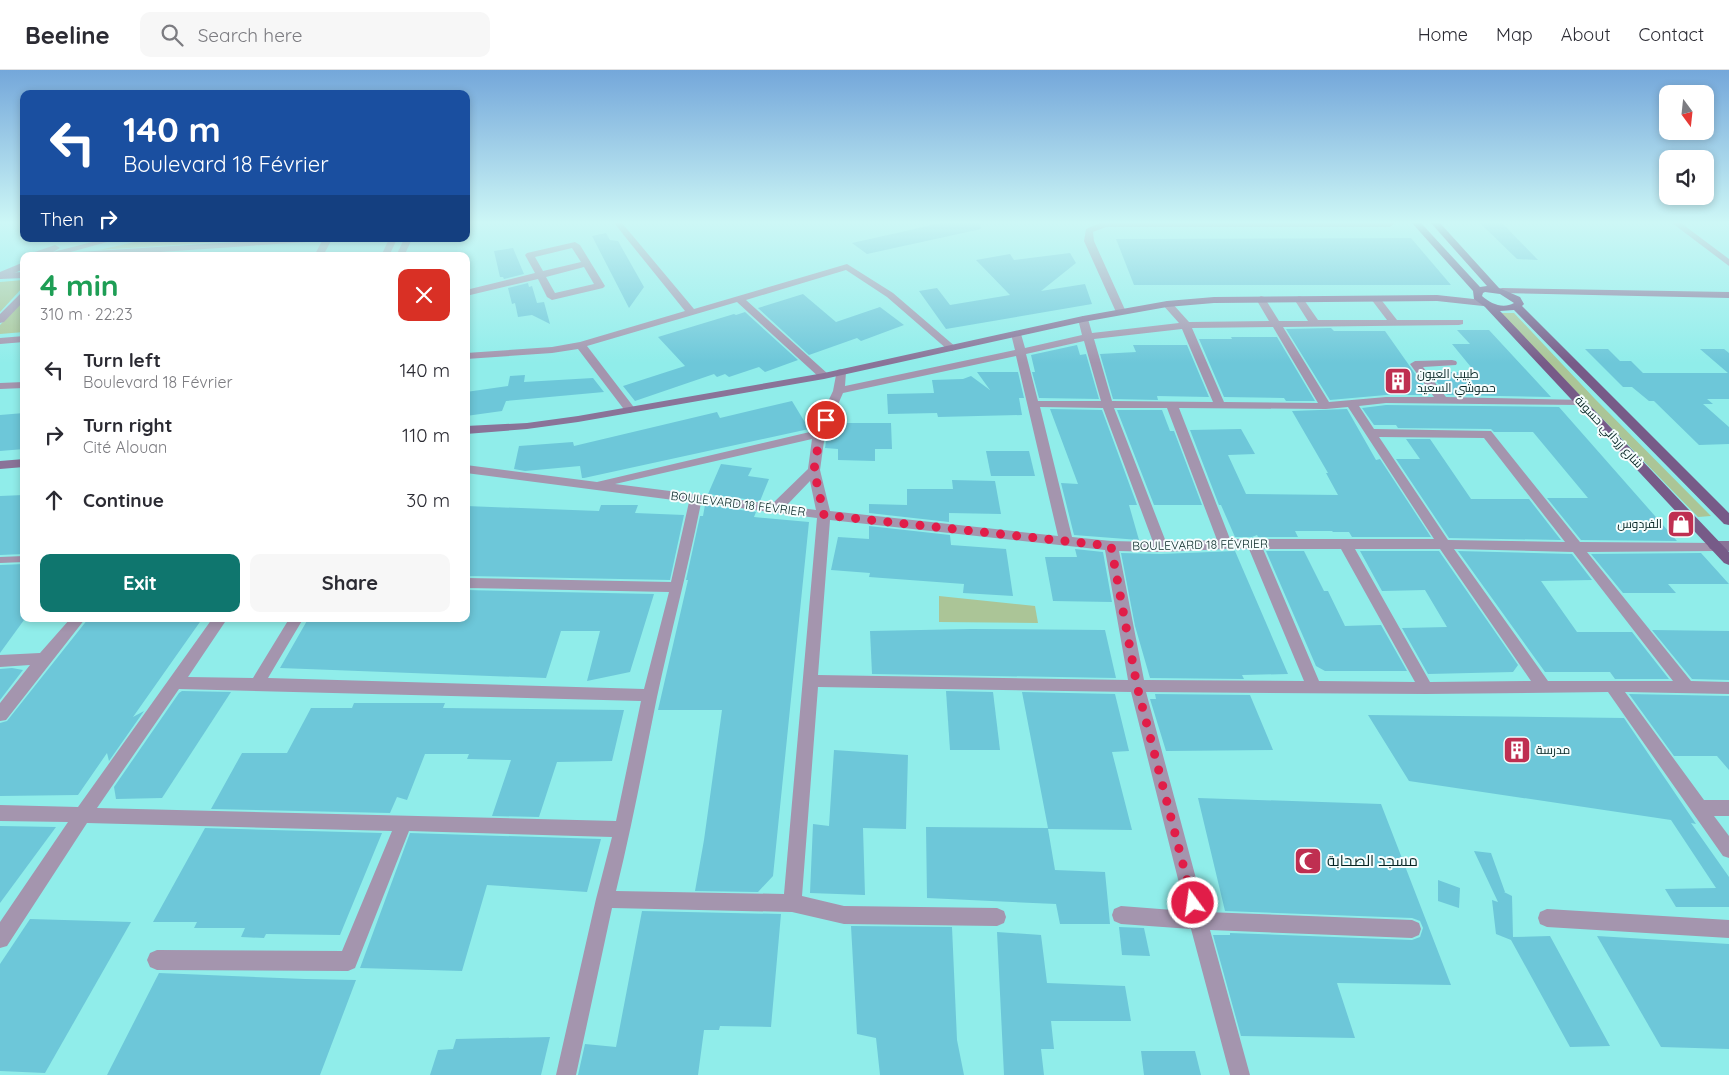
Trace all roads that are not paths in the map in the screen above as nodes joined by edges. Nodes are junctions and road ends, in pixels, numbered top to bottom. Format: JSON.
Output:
{"nodes":[{"id":1,"x":13,"y":270,"type":"edge"},
{"id":2,"x":538,"y":270,"type":"edge"},
{"id":3,"x":559,"y":270,"type":"edge"},
{"id":4,"x":590,"y":270,"type":"edge"},
{"id":5,"x":656,"y":270,"type":"edge"},
{"id":6,"x":837,"y":270,"type":"edge"},
{"id":7,"x":851,"y":270,"type":"edge"},
{"id":8,"x":1102,"y":270,"type":"edge"},
{"id":9,"x":1457,"y":270,"type":"edge"},
{"id":10,"x":1480,"y":270,"type":"edge"},
{"id":11,"x":540,"y":274,"type":"junction"},
{"id":12,"x":20,"y":275,"type":"edge"},
{"id":13,"x":0,"y":276,"type":"edge"},
{"id":14,"x":1499,"y":290,"type":"junction"},
{"id":15,"x":470,"y":292,"type":"edge"},
{"id":16,"x":1477,"y":293,"type":"junction"},
{"id":17,"x":1579,"y":293,"type":"junction"},
{"id":18,"x":1729,"y":295,"type":"edge"},
{"id":19,"x":1437,"y":298,"type":"junction"},
{"id":20,"x":20,"y":299,"type":"edge"},
{"id":21,"x":739,"y":299,"type":"junction"},
{"id":22,"x":1260,"y":299,"type":"junction"},
{"id":23,"x":1299,"y":299,"type":"junction"},
{"id":24,"x":1376,"y":299,"type":"junction"},
{"id":25,"x":1167,"y":304,"type":"junction"},
{"id":26,"x":1486,"y":304,"type":"junction"},
{"id":27,"x":1518,"y":304,"type":"junction"},
{"id":28,"x":690,"y":312,"type":"junction"},
{"id":29,"x":1121,"y":312,"type":"junction"},
{"id":30,"x":1083,"y":319,"type":"junction"},
{"id":31,"x":0,"y":320,"type":"edge"},
{"id":32,"x":1394,"y":321,"type":"junction"},
{"id":33,"x":1314,"y":322,"type":"junction"},
{"id":34,"x":1459,"y":322,"type":"dead end"},
{"id":35,"x":1274,"y":323,"type":"junction"},
{"id":36,"x":1186,"y":325,"type":"junction"},
{"id":37,"x":1016,"y":334,"type":"junction"},
{"id":38,"x":1088,"y":337,"type":"junction"},
{"id":39,"x":20,"y":339,"type":"edge"},
{"id":40,"x":0,"y":341,"type":"edge"},
{"id":41,"x":581,"y":345,"type":"junction"},
{"id":42,"x":952,"y":348,"type":"junction"},
{"id":43,"x":1020,"y":351,"type":"junction"},
{"id":44,"x":470,"y":356,"type":"edge"},
{"id":45,"x":1452,"y":363,"type":"dead end"},
{"id":46,"x":841,"y":372,"type":"junction"},
{"id":47,"x":824,"y":376,"type":"junction"},
{"id":48,"x":20,"y":384,"type":"edge"},
{"id":49,"x":0,"y":386,"type":"edge"},
{"id":50,"x":839,"y":391,"type":"junction"},
{"id":51,"x":1443,"y":401,"type":"junction"},
{"id":52,"x":1582,"y":402,"type":"junction"},
{"id":53,"x":1351,"y":403,"type":"junction"},
{"id":54,"x":1033,"y":404,"type":"junction"},
{"id":55,"x":1107,"y":404,"type":"junction"},
{"id":56,"x":1172,"y":406,"type":"junction"},
{"id":57,"x":1220,"y":406,"type":"junction"},
{"id":58,"x":1326,"y":406,"type":"junction"},
{"id":59,"x":630,"y":410,"type":"junction"},
{"id":60,"x":470,"y":430,"type":"edge"},
{"id":61,"x":820,"y":434,"type":"junction"},
{"id":62,"x":1372,"y":434,"type":"junction"},
{"id":63,"x":20,"y":463,"type":"edge"},
{"id":64,"x":0,"y":465,"type":"edge"},
{"id":65,"x":470,"y":470,"type":"edge"},
{"id":66,"x":814,"y":470,"type":"junction"},
{"id":67,"x":592,"y":486,"type":"junction"},
{"id":68,"x":696,"y":499,"type":"junction"},
{"id":69,"x":776,"y":508,"type":"junction"},
{"id":70,"x":824,"y":515,"type":"junction"},
{"id":71,"x":1729,"y":521,"type":"edge"},
{"id":72,"x":1066,"y":540,"type":"junction"},
{"id":73,"x":1225,"y":544,"type":"junction"},
{"id":74,"x":1254,"y":544,"type":"junction"},
{"id":75,"x":1444,"y":544,"type":"junction"},
{"id":76,"x":1346,"y":545,"type":"junction"},
{"id":77,"x":1111,"y":546,"type":"junction"},
{"id":78,"x":1722,"y":546,"type":"edge"},
{"id":79,"x":1161,"y":547,"type":"junction"},
{"id":80,"x":1576,"y":547,"type":"junction"},
{"id":81,"x":20,"y":559,"type":"edge"},
{"id":82,"x":0,"y":560,"type":"edge"},
{"id":83,"x":1729,"y":560,"type":"edge"},
{"id":84,"x":470,"y":583,"type":"edge"},
{"id":85,"x":678,"y":587,"type":"junction"},
{"id":86,"x":75,"y":622,"type":"edge"},
{"id":87,"x":218,"y":622,"type":"edge"},
{"id":88,"x":294,"y":622,"type":"edge"},
{"id":89,"x":44,"y":658,"type":"junction"},
{"id":90,"x":0,"y":661,"type":"edge"},
{"id":91,"x":812,"y":680,"type":"junction"},
{"id":92,"x":174,"y":683,"type":"junction"},
{"id":93,"x":257,"y":684,"type":"junction"},
{"id":94,"x":1137,"y":686,"type":"junction"},
{"id":95,"x":1543,"y":686,"type":"junction"},
{"id":96,"x":1612,"y":686,"type":"junction"},
{"id":97,"x":1314,"y":687,"type":"junction"},
{"id":98,"x":1687,"y":687,"type":"junction"},
{"id":99,"x":1426,"y":688,"type":"junction"},
{"id":100,"x":1729,"y":688,"type":"edge"},
{"id":101,"x":650,"y":695,"type":"junction"},
{"id":102,"x":0,"y":715,"type":"edge"},
{"id":103,"x":1698,"y":808,"type":"junction"},
{"id":104,"x":1729,"y":808,"type":"edge"},
{"id":105,"x":0,"y":813,"type":"edge"},
{"id":106,"x":83,"y":814,"type":"junction"},
{"id":107,"x":404,"y":824,"type":"junction"},
{"id":108,"x":623,"y":829,"type":"junction"},
{"id":109,"x":1729,"y":850,"type":"edge"},
{"id":110,"x":605,"y":899,"type":"junction"},
{"id":111,"x":792,"y":904,"type":"junction"},
{"id":112,"x":1121,"y":915,"type":"dead end"},
{"id":113,"x":997,"y":917,"type":"dead end"},
{"id":114,"x":1547,"y":918,"type":"dead end"},
{"id":115,"x":1198,"y":921,"type":"junction"},
{"id":116,"x":1412,"y":929,"type":"dead end"},
{"id":117,"x":1729,"y":929,"type":"edge"},
{"id":118,"x":0,"y":939,"type":"edge"},
{"id":119,"x":157,"y":960,"type":"dead end"},
{"id":120,"x":566,"y":1075,"type":"edge"},
{"id":121,"x":1240,"y":1075,"type":"edge"}],
"edges":[{"from":1,"to":13,"type":"street"},
{"from":2,"to":11,"type":"street"},
{"from":3,"to":11,"type":"street"},
{"from":4,"to":11,"type":"street"},
{"from":5,"to":28,"type":"street"},
{"from":6,"to":21,"type":"street"},
{"from":7,"to":42,"type":"street"},
{"from":8,"to":29,"type":"street"},
{"from":9,"to":16,"type":"main road"},
{"from":10,"to":14,"type":"main road"},
{"from":11,"to":15,"type":"street"},
{"from":12,"to":13,"type":"street"},
{"from":14,"to":16,"type":"main road"},
{"from":14,"to":17,"type":"main road"},
{"from":14,"to":27,"type":"main road","name":"شارع زرداني حسونة"},
{"from":16,"to":19,"type":"main road"},
{"from":16,"to":26,"type":"main road","name":"شارع زرداني حسونة"},
{"from":17,"to":18,"type":"main road"},
{"from":17,"to":27,"type":"main road"},
{"from":19,"to":24,"type":"main road"},
{"from":19,"to":26,"type":"main road"},
{"from":20,"to":31,"type":"street"},
{"from":21,"to":28,"type":"street"},
{"from":21,"to":47,"type":"street"},
{"from":22,"to":23,"type":"main road"},
{"from":22,"to":25,"type":"main road"},
{"from":22,"to":35,"type":"street"},
{"from":23,"to":24,"type":"main road"},
{"from":23,"to":33,"type":"street"},
{"from":24,"to":32,"type":"street"},
{"from":25,"to":29,"type":"main road"},
{"from":25,"to":36,"type":"street"},
{"from":26,"to":27,"type":"main road"},
{"from":26,"to":52,"type":"main road","name":"شارع زرداني حسونة"},
{"from":27,"to":71,"type":"main road","name":"شارع زرداني حسونة"},
{"from":28,"to":41,"type":"street"},
{"from":29,"to":30,"type":"main road"},
{"from":30,"to":37,"type":"main road"},
{"from":30,"to":38,"type":"street"},
{"from":32,"to":33,"type":"street"},
{"from":32,"to":34,"type":"street"},
{"from":33,"to":35,"type":"street"},
{"from":35,"to":36,"type":"street"},
{"from":35,"to":58,"type":"street"},
{"from":36,"to":38,"type":"street"},
{"from":36,"to":57,"type":"street"},
{"from":37,"to":42,"type":"main road"},
{"from":37,"to":43,"type":"street"},
{"from":38,"to":43,"type":"street"},
{"from":38,"to":55,"type":"street"},
{"from":39,"to":40,"type":"street"},
{"from":41,"to":44,"type":"street"},
{"from":41,"to":59,"type":"street"},
{"from":42,"to":46,"type":"main road"},
{"from":43,"to":50,"type":"street"},
{"from":43,"to":54,"type":"street"},
{"from":45,"to":51,"type":"street"},
{"from":46,"to":47,"type":"main road"},
{"from":46,"to":50,"type":"street"},
{"from":47,"to":59,"type":"main road"},
{"from":48,"to":49,"type":"street"},
{"from":50,"to":61,"type":"street"},
{"from":51,"to":52,"type":"street"},
{"from":51,"to":53,"type":"street"},
{"from":52,"to":78,"type":"main road","name":"شارع زرداني حسونة"},
{"from":53,"to":58,"type":"street"},
{"from":53,"to":62,"type":"street"},
{"from":54,"to":55,"type":"street"},
{"from":54,"to":72,"type":"street"},
{"from":55,"to":56,"type":"street"},
{"from":55,"to":79,"type":"street"},
{"from":56,"to":57,"type":"street"},
{"from":56,"to":73,"type":"street"},
{"from":57,"to":58,"type":"street"},
{"from":59,"to":60,"type":"main road"},
{"from":61,"to":66,"type":"street"},
{"from":61,"to":67,"type":"street"},
{"from":62,"to":75,"type":"street"},
{"from":62,"to":80,"type":"street"},
{"from":63,"to":64,"type":"main road"},
{"from":65,"to":67,"type":"street","name":"BOULEVARD 18 FÉVRIER"},
{"from":66,"to":69,"type":"street"},
{"from":66,"to":70,"type":"street"},
{"from":67,"to":68,"type":"street","name":"BOULEVARD 18 FÉVRIER"},
{"from":68,"to":69,"type":"street","name":"BOULEVARD 18 FÉVRIER"},
{"from":68,"to":85,"type":"street"},
{"from":69,"to":70,"type":"street","name":"BOULEVARD 18 FÉVRIER"},
{"from":70,"to":72,"type":"street","name":"BOULEVARD 18 FÉVRIER"},
{"from":70,"to":91,"type":"street"},
{"from":72,"to":77,"type":"street","name":"BOULEVARD 18 FÉVRIER"},
{"from":73,"to":74,"type":"street","name":"BOULEVARD 18 FÉVRIER"},
{"from":73,"to":79,"type":"street","name":"BOULEVARD 18 FÉVRIER"},
{"from":74,"to":76,"type":"street","name":"BOULEVARD 18 FÉVRIER"},
{"from":74,"to":97,"type":"street"},
{"from":75,"to":76,"type":"street","name":"BOULEVARD 18 FÉVRIER"},
{"from":75,"to":80,"type":"street","name":"BOULEVARD 18 FÉVRIER"},
{"from":75,"to":95,"type":"street"},
{"from":76,"to":99,"type":"street"},
{"from":77,"to":79,"type":"street","name":"BOULEVARD 18 FÉVRIER"},
{"from":77,"to":94,"type":"street"},
{"from":78,"to":80,"type":"street","name":"BOULEVARD 18 FÉVRIER"},
{"from":78,"to":83,"type":"main road","name":"شارع زرداني حسونة"},
{"from":80,"to":98,"type":"street"},
{"from":81,"to":82,"type":"lane"},
{"from":84,"to":85,"type":"street"},
{"from":85,"to":101,"type":"street"},
{"from":86,"to":89,"type":"street"},
{"from":87,"to":92,"type":"street"},
{"from":88,"to":93,"type":"street"},
{"from":89,"to":90,"type":"street"},
{"from":89,"to":102,"type":"street"},
{"from":91,"to":94,"type":"street"},
{"from":91,"to":111,"type":"street"},
{"from":92,"to":93,"type":"street"},
{"from":92,"to":106,"type":"street"},
{"from":93,"to":101,"type":"street"},
{"from":94,"to":97,"type":"street"},
{"from":94,"to":115,"type":"street"},
{"from":95,"to":96,"type":"street"},
{"from":95,"to":99,"type":"street"},
{"from":96,"to":98,"type":"street"},
{"from":96,"to":103,"type":"street"},
{"from":97,"to":99,"type":"street"},
{"from":98,"to":100,"type":"street"},
{"from":101,"to":108,"type":"street"},
{"from":103,"to":104,"type":"street"},
{"from":103,"to":109,"type":"street"},
{"from":105,"to":106,"type":"street"},
{"from":106,"to":107,"type":"street"},
{"from":106,"to":118,"type":"street"},
{"from":107,"to":108,"type":"street"},
{"from":107,"to":119,"type":"street"},
{"from":108,"to":110,"type":"street"},
{"from":110,"to":111,"type":"street"},
{"from":110,"to":120,"type":"street"},
{"from":111,"to":113,"type":"street"},
{"from":112,"to":115,"type":"street"},
{"from":114,"to":117,"type":"street"},
{"from":115,"to":116,"type":"street"},
{"from":115,"to":121,"type":"street"}]}
